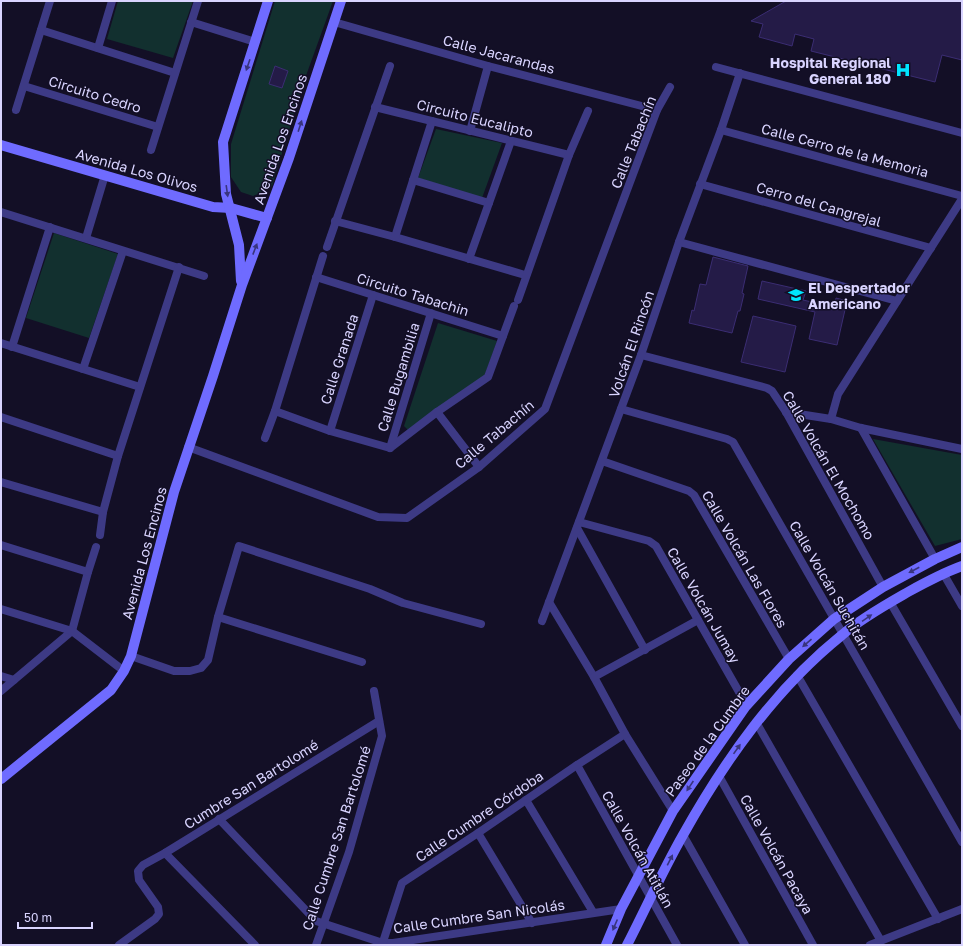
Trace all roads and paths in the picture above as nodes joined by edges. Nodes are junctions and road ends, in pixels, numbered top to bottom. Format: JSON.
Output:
{"nodes":[{"id":1,"x":50,"y":1,"type":"edge"},
{"id":2,"x":112,"y":1,"type":"edge"},
{"id":3,"x":198,"y":1,"type":"edge"},
{"id":4,"x":268,"y":1,"type":"edge"},
{"id":5,"x":341,"y":1,"type":"edge"},
{"id":6,"x":191,"y":22,"type":"junction"},
{"id":7,"x":334,"y":22,"type":"junction"},
{"id":8,"x":41,"y":30,"type":"junction"},
{"id":9,"x":256,"y":42,"type":"junction"},
{"id":10,"x":98,"y":48,"type":"junction"},
{"id":11,"x":390,"y":66,"type":"dead end"},
{"id":12,"x":488,"y":66,"type":"junction"},
{"id":13,"x":716,"y":67,"type":"dead end"},
{"id":14,"x":175,"y":73,"type":"junction"},
{"id":15,"x":740,"y":73,"type":"junction"},
{"id":16,"x":24,"y":86,"type":"junction"},
{"id":17,"x":670,"y":87,"type":"dead end"},
{"id":18,"x":375,"y":107,"type":"junction"},
{"id":19,"x":16,"y":110,"type":"dead end"},
{"id":20,"x":657,"y":110,"type":"junction"},
{"id":21,"x":588,"y":111,"type":"dead end"},
{"id":22,"x":432,"y":121,"type":"junction"},
{"id":23,"x":158,"y":127,"type":"junction"},
{"id":24,"x":721,"y":130,"type":"junction"},
{"id":25,"x":470,"y":131,"type":"junction"},
{"id":26,"x":962,"y":134,"type":"edge"},
{"id":27,"x":510,"y":141,"type":"junction"},
{"id":28,"x":1,"y":145,"type":"edge"},
{"id":29,"x":151,"y":150,"type":"dead end"},
{"id":30,"x":569,"y":155,"type":"junction"},
{"id":31,"x":105,"y":175,"type":"junction"},
{"id":32,"x":413,"y":180,"type":"junction"},
{"id":33,"x":700,"y":184,"type":"junction"},
{"id":34,"x":962,"y":196,"type":"edge"},
{"id":35,"x":962,"y":199,"type":"edge"},
{"id":36,"x":489,"y":203,"type":"junction"},
{"id":37,"x":230,"y":208,"type":"junction"},
{"id":38,"x":1,"y":212,"type":"edge"},
{"id":39,"x":267,"y":218,"type":"junction"},
{"id":40,"x":335,"y":221,"type":"junction"},
{"id":41,"x":50,"y":227,"type":"junction"},
{"id":42,"x":395,"y":237,"type":"junction"},
{"id":43,"x":86,"y":238,"type":"junction"},
{"id":44,"x":679,"y":242,"type":"junction"},
{"id":45,"x":327,"y":247,"type":"dead end"},
{"id":46,"x":931,"y":248,"type":"junction"},
{"id":47,"x":123,"y":251,"type":"junction"},
{"id":48,"x":323,"y":256,"type":"dead end"},
{"id":49,"x":469,"y":259,"type":"junction"},
{"id":50,"x":179,"y":267,"type":"junction"},
{"id":51,"x":526,"y":275,"type":"junction"},
{"id":52,"x":204,"y":276,"type":"dead end"},
{"id":53,"x":316,"y":277,"type":"junction"},
{"id":54,"x":242,"y":285,"type":"junction"},
{"id":55,"x":373,"y":295,"type":"junction"},
{"id":56,"x":897,"y":301,"type":"junction"},
{"id":57,"x":431,"y":313,"type":"junction"},
{"id":58,"x":503,"y":336,"type":"junction"},
{"id":59,"x":1,"y":343,"type":"edge"},
{"id":60,"x":12,"y":347,"type":"junction"},
{"id":61,"x":641,"y":355,"type":"junction"},
{"id":62,"x":83,"y":369,"type":"junction"},
{"id":63,"x":140,"y":386,"type":"junction"},
{"id":64,"x":621,"y":409,"type":"junction"},
{"id":65,"x":275,"y":411,"type":"junction"},
{"id":66,"x":436,"y":412,"type":"junction"},
{"id":67,"x":786,"y":412,"type":"junction"},
{"id":68,"x":1,"y":417,"type":"edge"},
{"id":69,"x":832,"y":419,"type":"junction"},
{"id":70,"x":861,"y":428,"type":"junction"},
{"id":71,"x":330,"y":430,"type":"junction"},
{"id":72,"x":265,"y":438,"type":"dead end"},
{"id":73,"x":188,"y":447,"type":"junction"},
{"id":74,"x":390,"y":448,"type":"junction"},
{"id":75,"x":962,"y":449,"type":"edge"},
{"id":76,"x":118,"y":456,"type":"junction"},
{"id":77,"x":602,"y":461,"type":"junction"},
{"id":78,"x":479,"y":467,"type":"junction"},
{"id":79,"x":1,"y":482,"type":"edge"},
{"id":80,"x":103,"y":512,"type":"junction"},
{"id":81,"x":578,"y":525,"type":"junction"},
{"id":82,"x":100,"y":535,"type":"dead end"},
{"id":83,"x":1,"y":545,"type":"edge"},
{"id":84,"x":96,"y":547,"type":"dead end"},
{"id":85,"x":962,"y":547,"type":"edge"},
{"id":86,"x":935,"y":559,"type":"junction"},
{"id":87,"x":962,"y":566,"type":"edge"},
{"id":88,"x":88,"y":572,"type":"junction"},
{"id":89,"x":943,"y":573,"type":"junction"},
{"id":90,"x":883,"y":587,"type":"junction"},
{"id":91,"x":549,"y":602,"type":"junction"},
{"id":92,"x":890,"y":602,"type":"junction"},
{"id":93,"x":962,"y":606,"type":"edge"},
{"id":94,"x":1,"y":609,"type":"edge"},
{"id":95,"x":218,"y":617,"type":"junction"},
{"id":96,"x":834,"y":619,"type":"junction"},
{"id":97,"x":698,"y":620,"type":"junction"},
{"id":98,"x":542,"y":621,"type":"dead end"},
{"id":99,"x":482,"y":624,"type":"dead end"},
{"id":100,"x":72,"y":631,"type":"junction"},
{"id":101,"x":842,"y":634,"type":"junction"},
{"id":102,"x":645,"y":650,"type":"junction"},
{"id":103,"x":131,"y":656,"type":"junction"},
{"id":104,"x":788,"y":659,"type":"junction"},
{"id":105,"x":362,"y":662,"type":"dead end"},
{"id":106,"x":124,"y":671,"type":"junction"},
{"id":107,"x":797,"y":675,"type":"junction"},
{"id":108,"x":1,"y":676,"type":"edge"},
{"id":109,"x":594,"y":677,"type":"junction"},
{"id":110,"x":14,"y":680,"type":"junction"},
{"id":111,"x":1,"y":691,"type":"edge"},
{"id":112,"x":374,"y":691,"type":"dead end"},
{"id":113,"x":747,"y":706,"type":"junction"},
{"id":114,"x":379,"y":721,"type":"junction"},
{"id":115,"x":756,"y":722,"type":"junction"},
{"id":116,"x":962,"y":726,"type":"edge"},
{"id":117,"x":625,"y":734,"type":"junction"},
{"id":118,"x":577,"y":765,"type":"junction"},
{"id":119,"x":718,"y":776,"type":"junction"},
{"id":120,"x":1,"y":779,"type":"edge"},
{"id":121,"x":526,"y":800,"type":"junction"},
{"id":122,"x":673,"y":811,"type":"junction"},
{"id":123,"x":219,"y":820,"type":"junction"},
{"id":124,"x":478,"y":833,"type":"junction"},
{"id":125,"x":683,"y":835,"type":"junction"},
{"id":126,"x":962,"y":842,"type":"edge"},
{"id":127,"x":165,"y":853,"type":"junction"},
{"id":128,"x":639,"y":875,"type":"junction"},
{"id":129,"x":651,"y":898,"type":"junction"},
{"id":130,"x":621,"y":909,"type":"junction"},
{"id":131,"x":962,"y":909,"type":"edge"},
{"id":132,"x":593,"y":912,"type":"junction"},
{"id":133,"x":938,"y":918,"type":"junction"},
{"id":134,"x":532,"y":922,"type":"junction"},
{"id":135,"x":324,"y":924,"type":"junction"},
{"id":136,"x":881,"y":941,"type":"junction"},
{"id":137,"x":382,"y":944,"type":"edge"},
{"id":138,"x":119,"y":945,"type":"edge"},
{"id":139,"x":255,"y":945,"type":"edge"},
{"id":140,"x":316,"y":945,"type":"edge"},
{"id":141,"x":606,"y":945,"type":"edge"},
{"id":142,"x":627,"y":945,"type":"edge"},
{"id":143,"x":677,"y":945,"type":"edge"},
{"id":144,"x":745,"y":945,"type":"edge"},
{"id":145,"x":813,"y":945,"type":"edge"},
{"id":146,"x":870,"y":945,"type":"edge"}],
"edges":[{"from":1,"to":8,"type":"street"},
{"from":2,"to":10,"type":"street"},
{"from":3,"to":6,"type":"street"},
{"from":4,"to":9,"type":"street","name":"Avenida Los Encinos"},
{"from":5,"to":7,"type":"street","name":"Avenida Los Encinos"},
{"from":6,"to":9,"type":"street"},
{"from":6,"to":14,"type":"street"},
{"from":7,"to":12,"type":"street","name":"Calle Jacarandas"},
{"from":39,"to":7,"type":"street","name":"Avenida Los Encinos","one_way":true},
{"from":8,"to":10,"type":"street"},
{"from":8,"to":16,"type":"street"},
{"from":9,"to":37,"type":"street","name":"Avenida Los Encinos","one_way":true},
{"from":10,"to":14,"type":"street"},
{"from":11,"to":18,"type":"street"},
{"from":12,"to":20,"type":"street","name":"Calle Jacarandas"},
{"from":12,"to":25,"type":"street"},
{"from":13,"to":15,"type":"street"},
{"from":14,"to":23,"type":"street"},
{"from":15,"to":24,"type":"street","name":"Volcán El Rincón"},
{"from":15,"to":26,"type":"street"},
{"from":16,"to":19,"type":"street"},
{"from":16,"to":23,"type":"street","name":"Circuito Cedro"},
{"from":17,"to":20,"type":"street","name":"Calle Tabachín"},
{"from":18,"to":22,"type":"street","name":"Circuito Eucalipto"},
{"from":18,"to":40,"type":"street"},
{"from":20,"to":78,"type":"street","name":"Calle Tabachín"},
{"from":21,"to":30,"type":"street"},
{"from":22,"to":25,"type":"street","name":"Circuito Eucalipto"},
{"from":22,"to":32,"type":"street"},
{"from":23,"to":29,"type":"street"},
{"from":24,"to":33,"type":"street","name":"Volcán El Rincón"},
{"from":24,"to":34,"type":"street","name":"Calle Cerro de la Memoria"},
{"from":25,"to":27,"type":"street","name":"Circuito Eucalipto"},
{"from":27,"to":30,"type":"street","name":"Circuito Eucalipto"},
{"from":27,"to":36,"type":"street"},
{"from":28,"to":31,"type":"street","name":"Avenida Los Olivos"},
{"from":30,"to":51,"type":"street"},
{"from":31,"to":37,"type":"street","name":"Avenida Los Olivos"},
{"from":31,"to":43,"type":"street"},
{"from":32,"to":36,"type":"street"},
{"from":32,"to":42,"type":"street"},
{"from":33,"to":44,"type":"street","name":"Volcán El Rincón"},
{"from":33,"to":46,"type":"street","name":"Cerro del Cangrejal"},
{"from":35,"to":46,"type":"street"},
{"from":36,"to":49,"type":"street"},
{"from":37,"to":39,"type":"street","name":"Avenida Los Olivos"},
{"from":37,"to":54,"type":"street","name":"Avenida Los Encinos"},
{"from":38,"to":41,"type":"street"},
{"from":54,"to":39,"type":"street","name":"Avenida Los Encinos","one_way":true},
{"from":40,"to":42,"type":"street"},
{"from":40,"to":45,"type":"street"},
{"from":41,"to":43,"type":"street"},
{"from":41,"to":60,"type":"street"},
{"from":42,"to":49,"type":"street"},
{"from":43,"to":47,"type":"street"},
{"from":44,"to":56,"type":"street"},
{"from":44,"to":61,"type":"street","name":"Volcán El Rincón"},
{"from":46,"to":56,"type":"street"},
{"from":47,"to":50,"type":"street"},
{"from":47,"to":62,"type":"street"},
{"from":48,"to":53,"type":"street"},
{"from":49,"to":51,"type":"street"},
{"from":50,"to":52,"type":"street"},
{"from":50,"to":63,"type":"street"},
{"from":51,"to":58,"type":"street"},
{"from":53,"to":55,"type":"street","name":"Circuito Tabachin"},
{"from":53,"to":65,"type":"street"},
{"from":54,"to":73,"type":"street","name":"Avenida Los Encinos"},
{"from":55,"to":57,"type":"street","name":"Circuito Tabachin"},
{"from":55,"to":71,"type":"street","name":"Calle Granada"},
{"from":56,"to":69,"type":"street"},
{"from":57,"to":58,"type":"street","name":"Circuito Tabachin"},
{"from":57,"to":74,"type":"street","name":"Calle Bugambilia"},
{"from":58,"to":66,"type":"street"},
{"from":59,"to":60,"type":"street"},
{"from":60,"to":62,"type":"street"},
{"from":61,"to":64,"type":"street","name":"Volcán El Rincón"},
{"from":61,"to":67,"type":"street","name":"Calle Volcán El Mochomo"},
{"from":62,"to":63,"type":"street"},
{"from":63,"to":76,"type":"street"},
{"from":64,"to":77,"type":"street","name":"Volcán El Rincón"},
{"from":64,"to":96,"type":"street","name":"Calle Volcán Suchitán"},
{"from":65,"to":71,"type":"street"},
{"from":65,"to":72,"type":"street"},
{"from":66,"to":74,"type":"street"},
{"from":66,"to":78,"type":"street"},
{"from":67,"to":69,"type":"street"},
{"from":67,"to":90,"type":"street","name":"Calle Volcán El Mochomo"},
{"from":68,"to":76,"type":"street"},
{"from":69,"to":70,"type":"street"},
{"from":70,"to":75,"type":"street"},
{"from":70,"to":86,"type":"street"},
{"from":71,"to":74,"type":"street"},
{"from":73,"to":78,"type":"street","name":"Calle Tabachín"},
{"from":73,"to":103,"type":"street","name":"Avenida Los Encinos"},
{"from":76,"to":80,"type":"street"},
{"from":77,"to":81,"type":"street","name":"Volcán El Rincón"},
{"from":77,"to":104,"type":"street","name":"Calle Volcán Las Flores"},
{"from":79,"to":80,"type":"street"},
{"from":80,"to":82,"type":"street"},
{"from":81,"to":91,"type":"street","name":"Volcán El Rincón"},
{"from":81,"to":97,"type":"street","name":"Calle Volcán Jumay"},
{"from":81,"to":102,"type":"street"},
{"from":83,"to":88,"type":"street"},
{"from":84,"to":88,"type":"street"},
{"from":85,"to":86,"type":"street","name":"Paseo de la Cumbre"},
{"from":86,"to":90,"type":"street","name":"Paseo de la Cumbre","one_way":true},
{"from":87,"to":89,"type":"street","name":"Paseo de la Cumbre"},
{"from":88,"to":100,"type":"street"},
{"from":89,"to":92,"type":"street","name":"Paseo de la Cumbre"},
{"from":89,"to":93,"type":"street"},
{"from":90,"to":96,"type":"street","name":"Paseo de la Cumbre"},
{"from":91,"to":98,"type":"street","name":"Volcán El Rincón"},
{"from":91,"to":109,"type":"street"},
{"from":101,"to":92,"type":"street","name":"Paseo de la Cumbre","one_way":true},
{"from":92,"to":116,"type":"street"},
{"from":94,"to":100,"type":"street"},
{"from":95,"to":99,"type":"street"},
{"from":95,"to":103,"type":"street"},
{"from":95,"to":105,"type":"street"},
{"from":96,"to":101,"type":"street","name":"Calle Volcán Suchitán"},
{"from":96,"to":104,"type":"street","name":"Paseo de la Cumbre","one_way":true},
{"from":97,"to":102,"type":"street"},
{"from":97,"to":113,"type":"street","name":"Calle Volcán Jumay"},
{"from":100,"to":106,"type":"street"},
{"from":100,"to":110,"type":"street"},
{"from":101,"to":107,"type":"street","name":"Paseo de la Cumbre"},
{"from":101,"to":126,"type":"street","name":"Calle Volcán Suchitán"},
{"from":102,"to":109,"type":"street"},
{"from":103,"to":106,"type":"street","name":"Avenida Los Encinos"},
{"from":104,"to":113,"type":"street","name":"Paseo de la Cumbre"},
{"from":106,"to":120,"type":"street","name":"Avenida Los Encinos"},
{"from":107,"to":115,"type":"street","name":"Paseo de la Cumbre"},
{"from":107,"to":133,"type":"street"},
{"from":108,"to":110,"type":"street"},
{"from":109,"to":117,"type":"street"},
{"from":110,"to":111,"type":"street"},
{"from":112,"to":114,"type":"street","name":"Calle Cumbre San Bartolomé"},
{"from":113,"to":122,"type":"street","name":"Paseo de la Cumbre","one_way":true},
{"from":114,"to":123,"type":"street","name":"Cumbre San Bartolomé"},
{"from":114,"to":135,"type":"street","name":"Calle Cumbre San Bartolomé"},
{"from":119,"to":115,"type":"street","name":"Paseo de la Cumbre","one_way":true},
{"from":115,"to":136,"type":"street"},
{"from":117,"to":118,"type":"street","name":"Calle Cumbre Córdoba"},
{"from":117,"to":122,"type":"street"},
{"from":118,"to":121,"type":"street","name":"Calle Cumbre Córdoba"},
{"from":118,"to":128,"type":"street","name":"Calle Volcán Atitlán"},
{"from":119,"to":125,"type":"street","name":"Paseo de la Cumbre"},
{"from":119,"to":145,"type":"street","name":"Calle Volcán Pacaya"},
{"from":121,"to":124,"type":"street","name":"Calle Cumbre Córdoba"},
{"from":121,"to":132,"type":"street"},
{"from":122,"to":128,"type":"street","name":"Paseo de la Cumbre"},
{"from":123,"to":127,"type":"street","name":"Cumbre San Bartolomé"},
{"from":123,"to":135,"type":"street","name":"Calle Cumbre San Nicolás"},
{"from":124,"to":134,"type":"street"},
{"from":124,"to":137,"type":"street","name":"Calle Cumbre Córdoba"},
{"from":129,"to":125,"type":"street","name":"Paseo de la Cumbre","one_way":true},
{"from":125,"to":144,"type":"street"},
{"from":127,"to":138,"type":"street","name":"Cumbre San Bartolomé"},
{"from":127,"to":139,"type":"street"},
{"from":128,"to":129,"type":"street","name":"Calle Volcán Atitlán"},
{"from":128,"to":130,"type":"street","name":"Paseo de la Cumbre"},
{"from":129,"to":142,"type":"street","name":"Paseo de la Cumbre"},
{"from":129,"to":143,"type":"street","name":"Calle Volcán Atitlán"},
{"from":130,"to":132,"type":"street","name":"Calle Cumbre San Nicolás"},
{"from":130,"to":141,"type":"street","name":"Paseo de la Cumbre","one_way":true},
{"from":131,"to":133,"type":"street"},
{"from":132,"to":134,"type":"street","name":"Calle Cumbre San Nicolás"},
{"from":133,"to":136,"type":"street"},
{"from":134,"to":137,"type":"street","name":"Calle Cumbre San Nicolás"},
{"from":135,"to":137,"type":"street","name":"Calle Cumbre San Nicolás"},
{"from":135,"to":140,"type":"street","name":"Calle Cumbre San Bartolomé"},
{"from":136,"to":146,"type":"street"}]}
